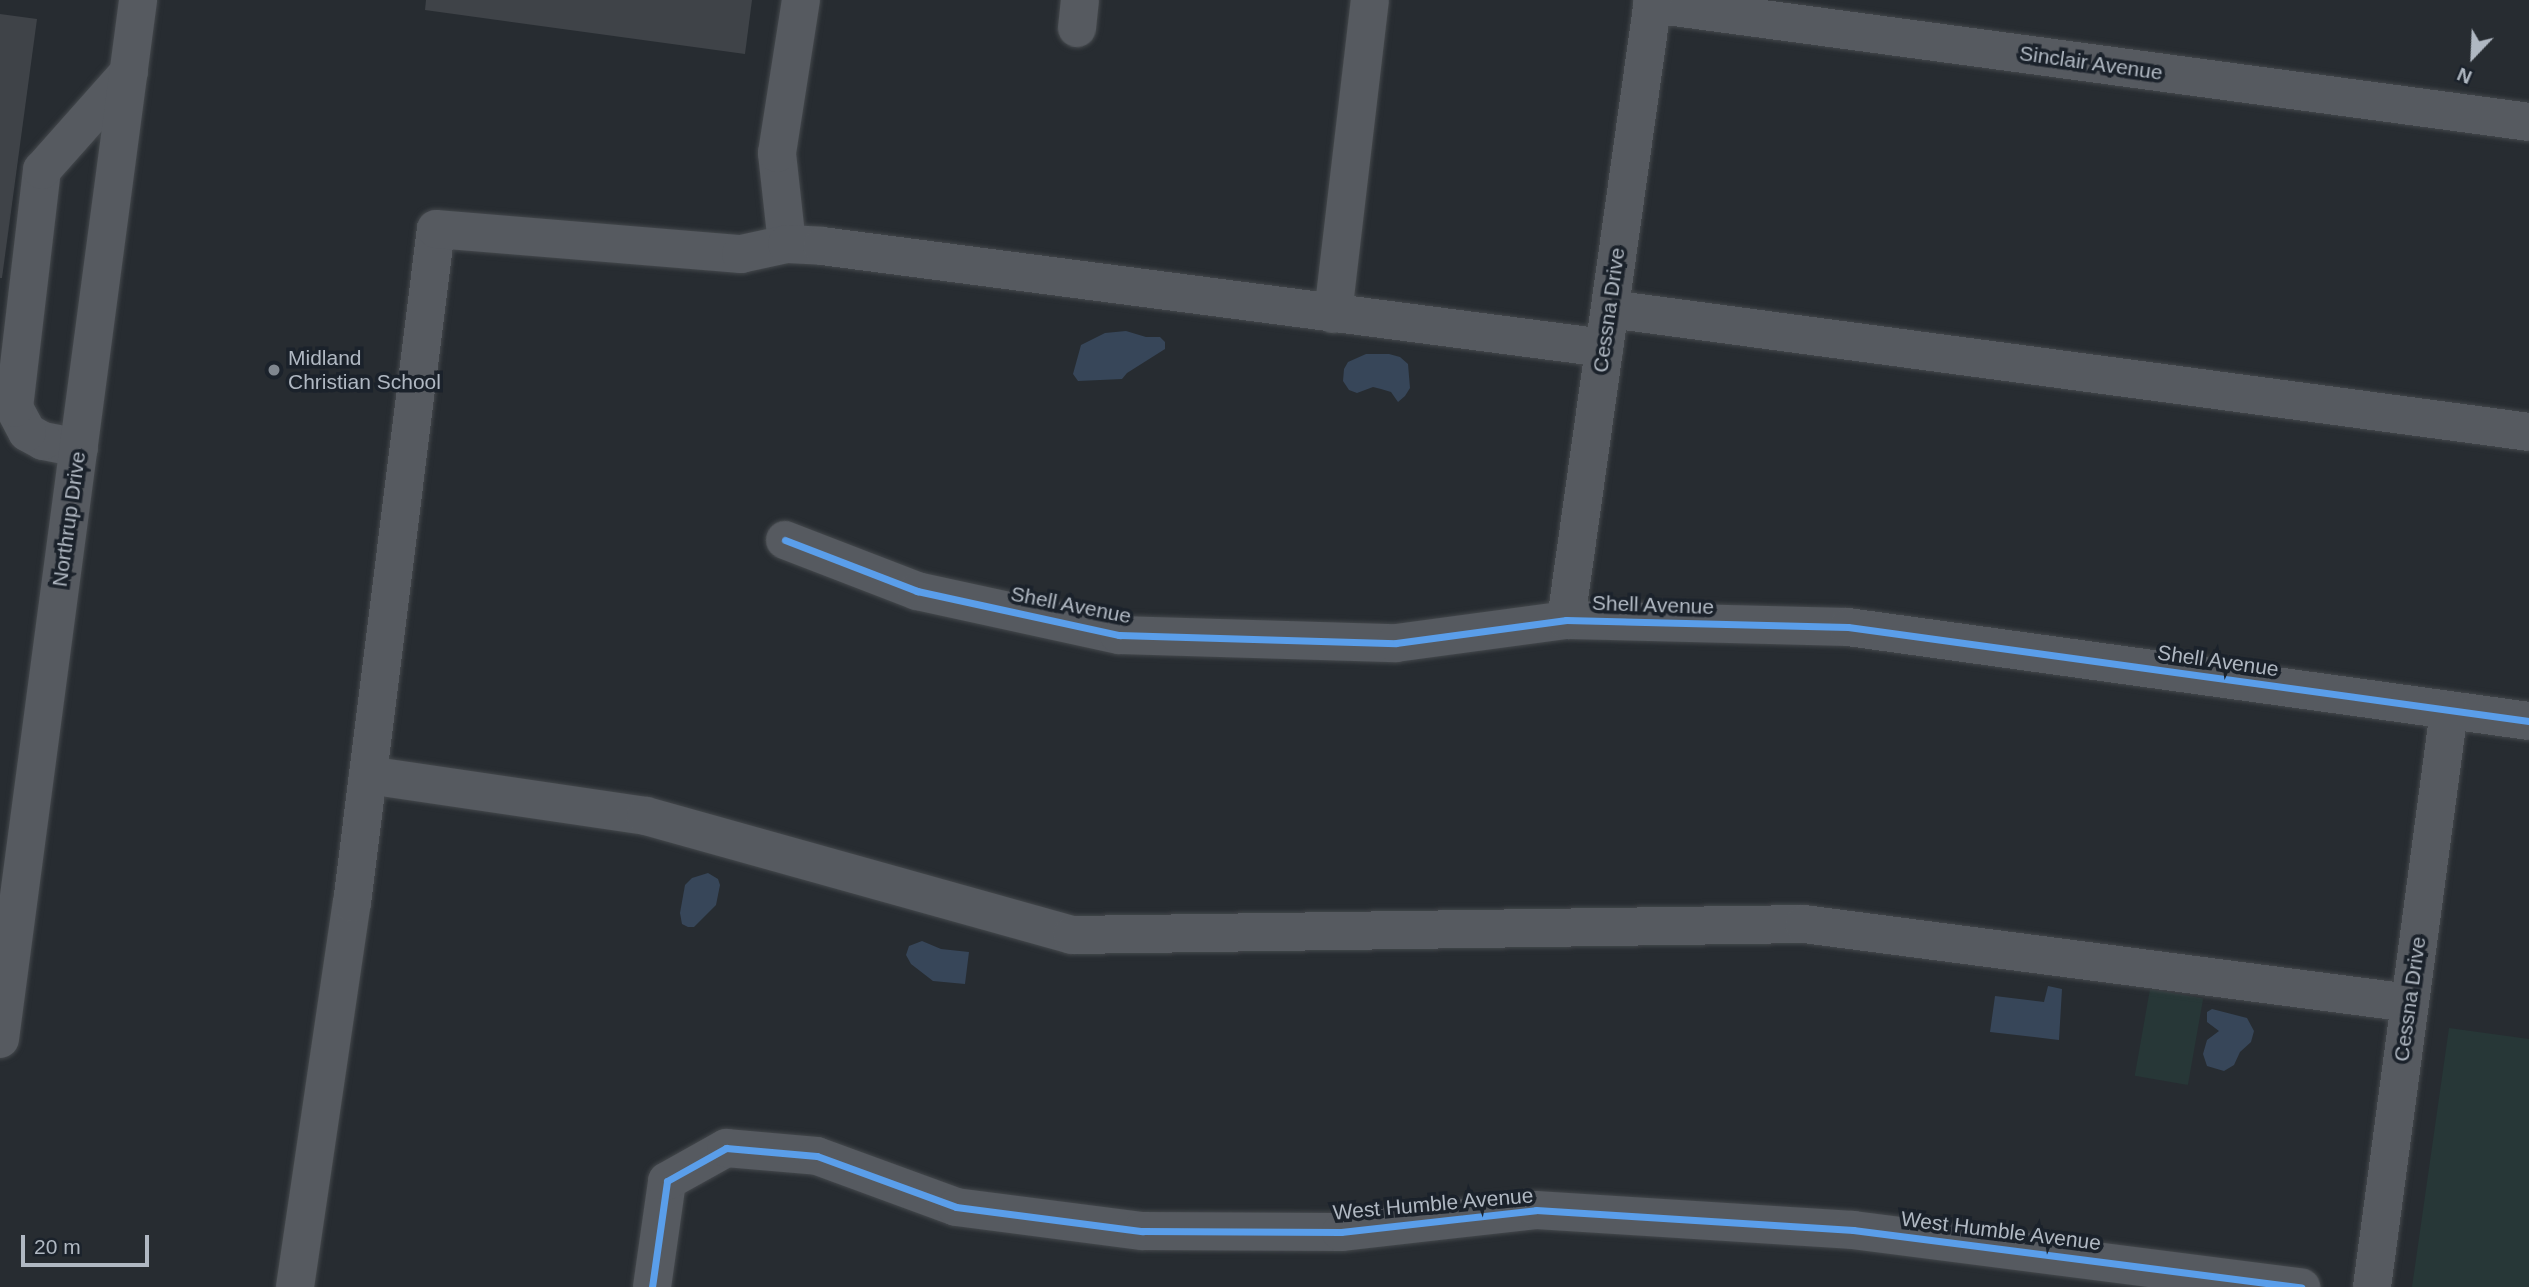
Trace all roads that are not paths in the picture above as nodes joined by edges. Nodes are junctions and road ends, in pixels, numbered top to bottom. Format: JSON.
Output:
{"nodes":[{"id":1,"x":138,"y":0,"type":"edge"},
{"id":2,"x":801,"y":0,"type":"edge"},
{"id":3,"x":1370,"y":0,"type":"edge"},
{"id":4,"x":1653,"y":2,"type":"edge"},
{"id":5,"x":129,"y":72,"type":"junction"},
{"id":6,"x":2529,"y":122,"type":"edge"},
{"id":7,"x":786,"y":244,"type":"junction"},
{"id":8,"x":1610,"y":309,"type":"junction"},
{"id":9,"x":1333,"y":314,"type":"junction"},
{"id":10,"x":1604,"y":348,"type":"junction"},
{"id":11,"x":2529,"y":432,"type":"edge"},
{"id":12,"x":79,"y":448,"type":"junction"},
{"id":13,"x":785,"y":540,"type":"dead end"},
{"id":14,"x":1566,"y":620,"type":"junction"},
{"id":15,"x":2449,"y":711,"type":"junction"},
{"id":16,"x":2529,"y":721,"type":"edge"},
{"id":17,"x":368,"y":775,"type":"junction"},
{"id":18,"x":2410,"y":1003,"type":"junction"},
{"id":19,"x":0,"y":1039,"type":"edge"},
{"id":20,"x":295,"y":1287,"type":"edge"},
{"id":21,"x":652,"y":1287,"type":"edge"},
{"id":22,"x":2301,"y":1287,"type":"edge"},
{"id":23,"x":2372,"y":1287,"type":"edge"}],
"edges":[{"from":1,"to":5,"type":"street","name":"Northrup Drive"},
{"from":2,"to":7,"type":"street"},
{"from":3,"to":9,"type":"street"},
{"from":4,"to":6,"type":"street","name":"Sinclair Avenue"},
{"from":4,"to":8,"type":"street","name":"Cessna Drive"},
{"from":5,"to":12,"type":"street","name":"Northrup Drive"},
{"from":5,"to":12,"type":"street"},
{"from":7,"to":9,"type":"street"},
{"from":7,"to":17,"type":"street"},
{"from":8,"to":10,"type":"street","name":"Cessna Drive"},
{"from":8,"to":11,"type":"street"},
{"from":9,"to":10,"type":"street"},
{"from":10,"to":14,"type":"street","name":"Cessna Drive"},
{"from":12,"to":19,"type":"street","name":"Northrup Drive"},
{"from":13,"to":14,"type":"street","name":"Shell Avenue"},
{"from":14,"to":15,"type":"street","name":"Shell Avenue"},
{"from":15,"to":16,"type":"street","name":"Shell Avenue"},
{"from":15,"to":18,"type":"street","name":"Cessna Drive"},
{"from":17,"to":18,"type":"street"},
{"from":17,"to":20,"type":"street"},
{"from":18,"to":23,"type":"street","name":"Cessna Drive"},
{"from":21,"to":22,"type":"street","name":"West Humble Avenue"}]}
